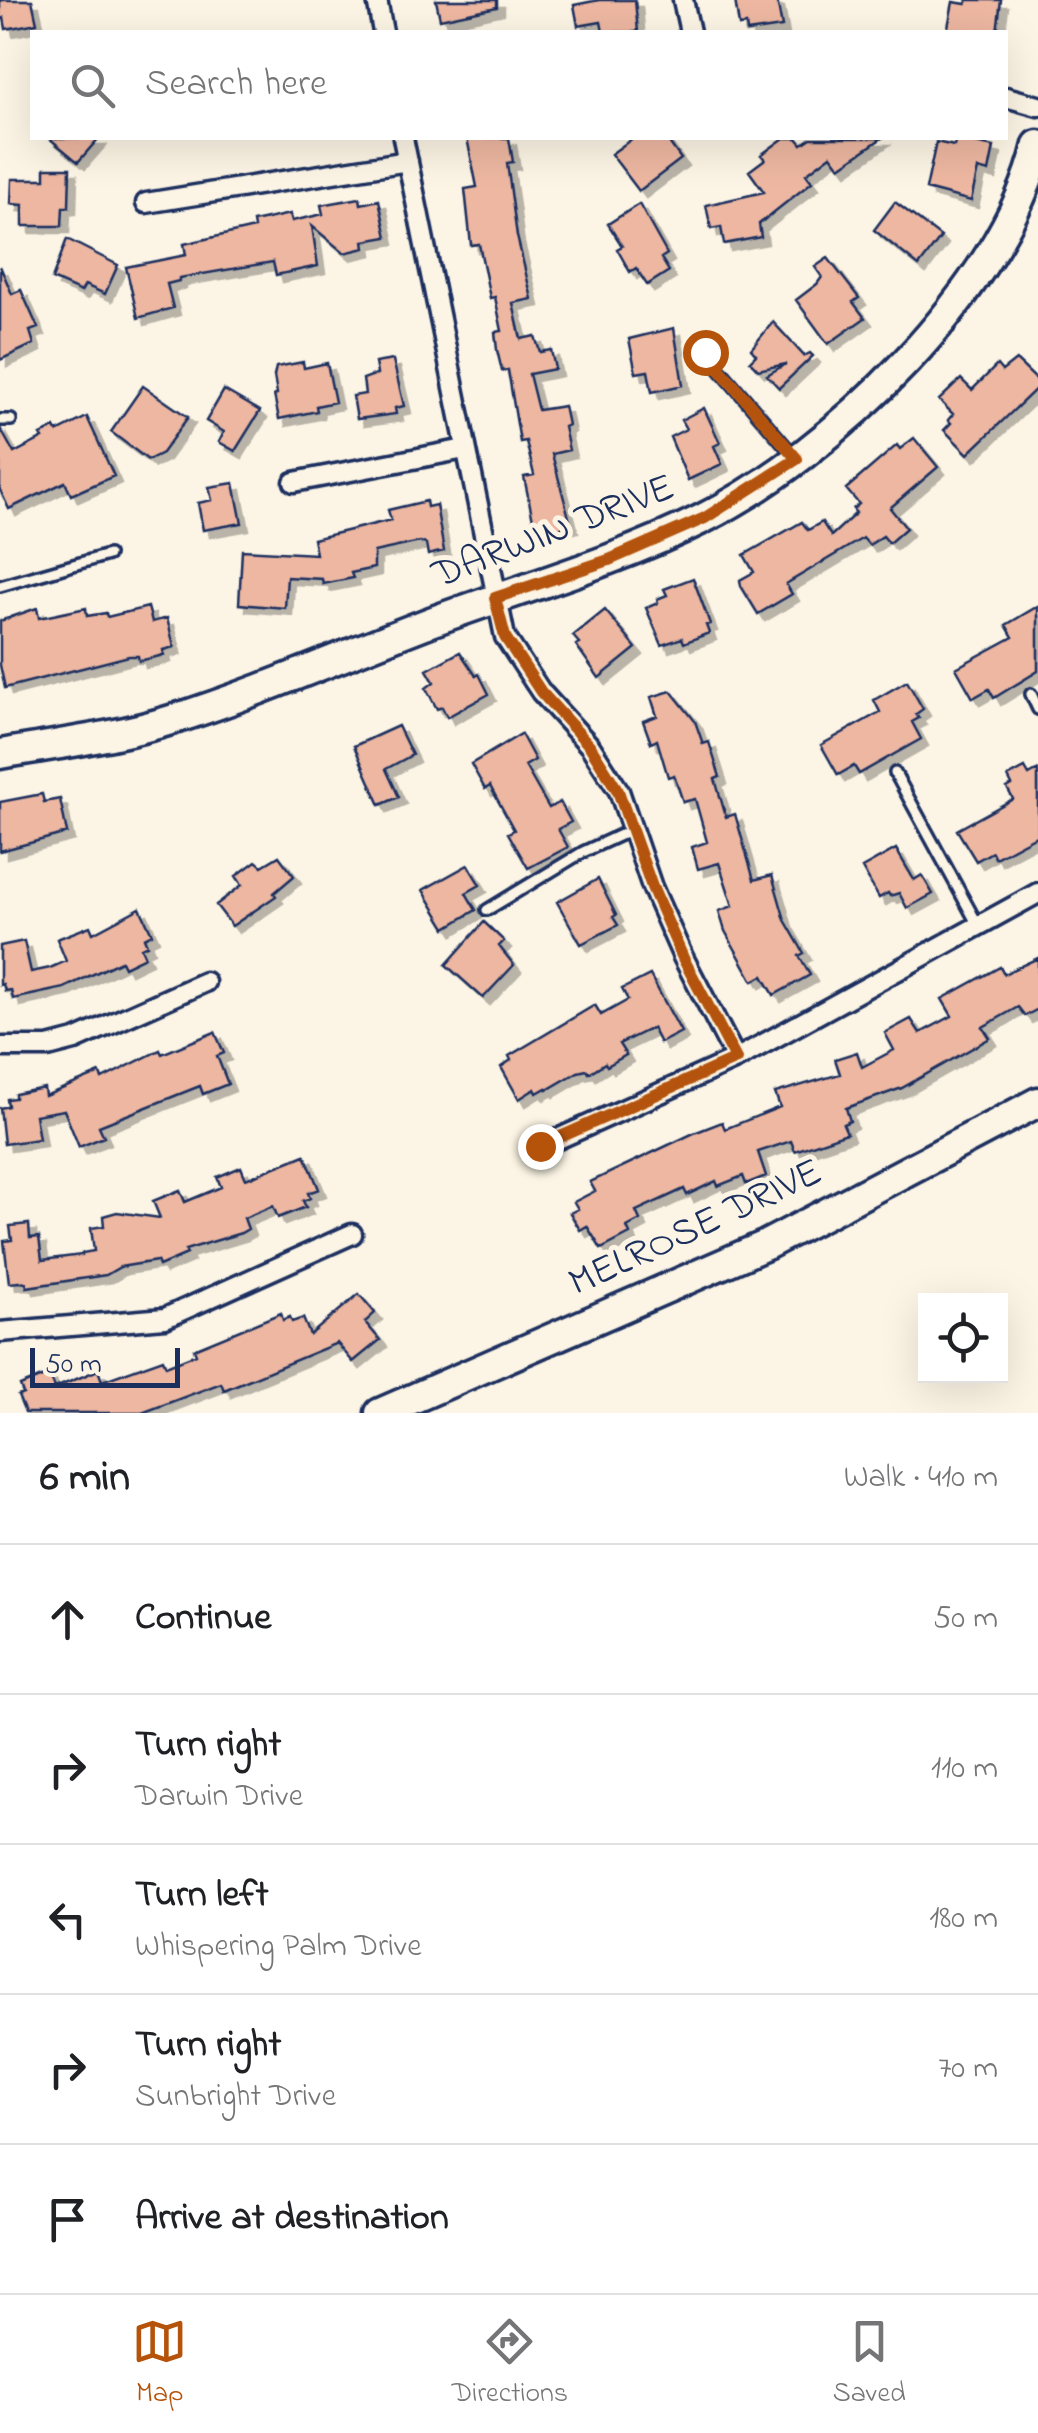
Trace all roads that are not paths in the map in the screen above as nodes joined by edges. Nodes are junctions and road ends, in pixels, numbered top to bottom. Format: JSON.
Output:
{"nodes":[{"id":1,"x":377,"y":0,"type":"edge"},
{"id":2,"x":683,"y":0,"type":"edge"},
{"id":3,"x":383,"y":30,"type":"edge"},
{"id":4,"x":690,"y":30,"type":"edge"},
{"id":5,"x":1008,"y":98,"type":"edge"},
{"id":6,"x":1038,"y":106,"type":"edge"},
{"id":7,"x":403,"y":140,"type":"edge"},
{"id":8,"x":1038,"y":145,"type":"edge"},
{"id":9,"x":408,"y":161,"type":"junction"},
{"id":10,"x":146,"y":203,"type":"dead end"},
{"id":11,"x":705,"y":352,"type":"dead end"},
{"id":12,"x":465,"y":448,"type":"junction"},
{"id":13,"x":797,"y":459,"type":"junction"},
{"id":14,"x":294,"y":482,"type":"dead end"},
{"id":15,"x":108,"y":556,"type":"dead end"},
{"id":16,"x":0,"y":586,"type":"edge"},
{"id":17,"x":495,"y":598,"type":"junction"},
{"id":18,"x":1031,"y":694,"type":"dead end"},
{"id":19,"x":1038,"y":708,"type":"edge"},
{"id":20,"x":0,"y":754,"type":"edge"},
{"id":21,"x":896,"y":773,"type":"dead end"},
{"id":22,"x":632,"y":830,"type":"junction"},
{"id":23,"x":1038,"y":894,"type":"edge"},
{"id":24,"x":486,"y":910,"type":"dead end"},
{"id":25,"x":979,"y":927,"type":"junction"},
{"id":26,"x":204,"y":982,"type":"dead end"},
{"id":27,"x":0,"y":1047,"type":"edge"},
{"id":28,"x":736,"y":1059,"type":"junction"},
{"id":29,"x":1038,"y":1102,"type":"edge"},
{"id":30,"x":540,"y":1146,"type":"dead end"},
{"id":31,"x":352,"y":1234,"type":"dead end"},
{"id":32,"x":0,"y":1332,"type":"edge"},
{"id":33,"x":380,"y":1413,"type":"edge"}],
"edges":[{"from":1,"to":3,"type":"street"},
{"from":2,"to":4,"type":"street"},
{"from":5,"to":6,"type":"street"},
{"from":7,"to":9,"type":"street"},
{"from":8,"to":13,"type":"street","name":"DARWIN DRIVE"},
{"from":9,"to":10,"type":"street"},
{"from":9,"to":12,"type":"street"},
{"from":11,"to":13,"type":"lane"},
{"from":12,"to":14,"type":"street"},
{"from":12,"to":17,"type":"street"},
{"from":13,"to":17,"type":"street","name":"DARWIN DRIVE"},
{"from":15,"to":16,"type":"lane"},
{"from":17,"to":20,"type":"street","name":"DARWIN DRIVE"},
{"from":17,"to":22,"type":"street"},
{"from":18,"to":19,"type":"lane"},
{"from":21,"to":25,"type":"lane"},
{"from":22,"to":24,"type":"lane"},
{"from":22,"to":28,"type":"street"},
{"from":23,"to":25,"type":"street"},
{"from":25,"to":28,"type":"street"},
{"from":26,"to":27,"type":"street"},
{"from":28,"to":30,"type":"street"},
{"from":29,"to":33,"type":"street","name":"MELROSE DRIVE"},
{"from":31,"to":32,"type":"street"}]}
